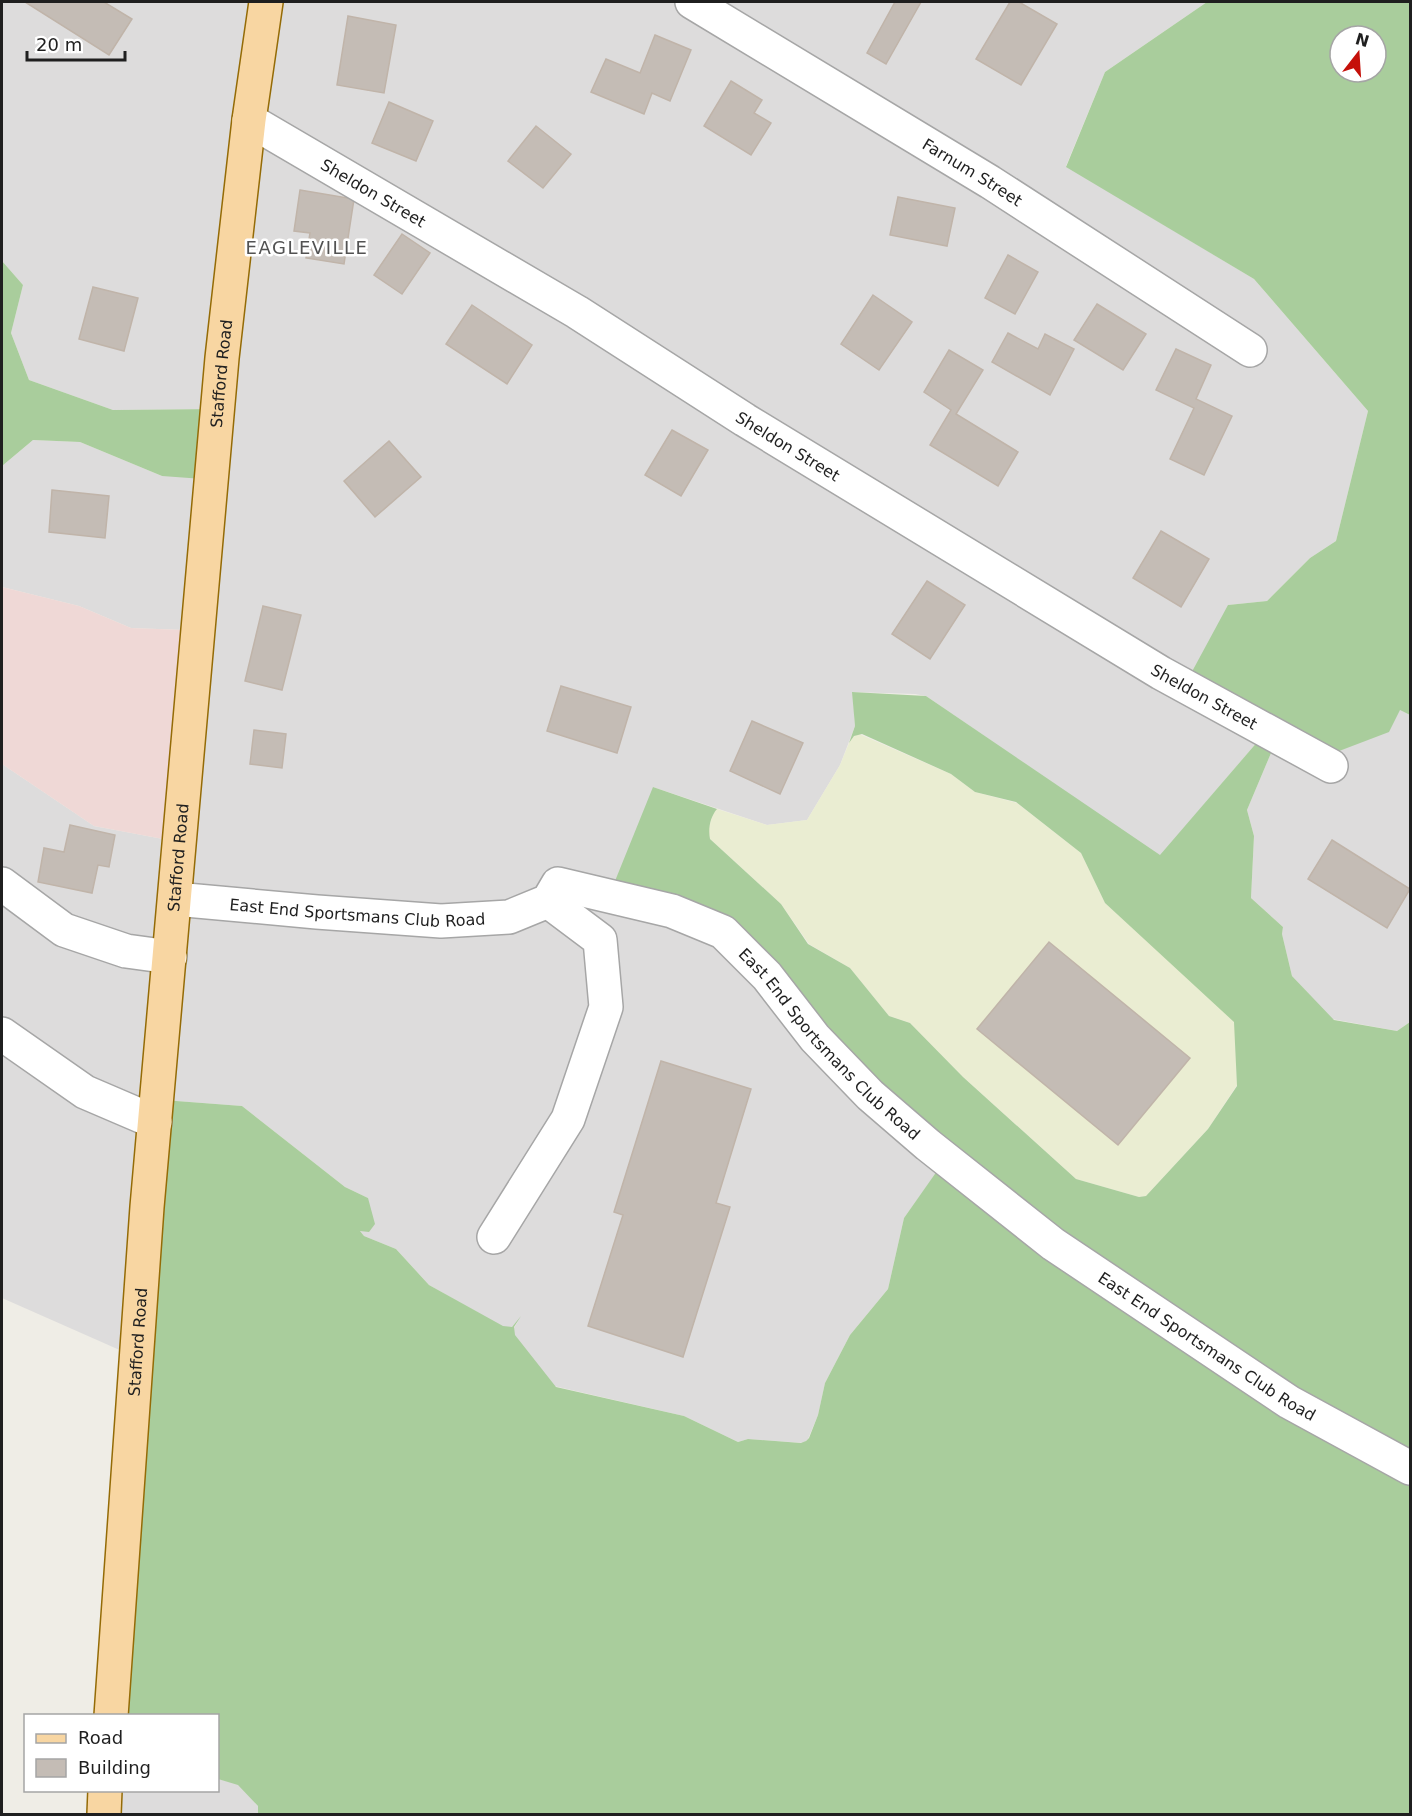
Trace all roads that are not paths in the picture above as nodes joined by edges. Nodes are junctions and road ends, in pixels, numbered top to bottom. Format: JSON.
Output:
{"nodes":[{"id":1,"x":266,"y":2,"type":"edge"},
{"id":2,"x":692,"y":2,"type":"edge"},
{"id":3,"x":249,"y":120,"type":"junction"},
{"id":4,"x":1250,"y":350,"type":"dead end"},
{"id":5,"x":1330,"y":766,"type":"dead end"},
{"id":6,"x":2,"y":884,"type":"edge"},
{"id":7,"x":175,"y":899,"type":"junction"},
{"id":8,"x":548,"y":901,"type":"junction"},
{"id":9,"x":170,"y":957,"type":"junction"},
{"id":10,"x":2,"y":1034,"type":"edge"},
{"id":11,"x":155,"y":1122,"type":"junction"},
{"id":12,"x":494,"y":1237,"type":"dead end"},
{"id":13,"x":1410,"y":1468,"type":"edge"},
{"id":14,"x":111,"y":1714,"type":"edge"},
{"id":15,"x":105,"y":1792,"type":"edge"},
{"id":16,"x":104,"y":1815,"type":"edge"}],
"edges":[{"from":1,"to":3,"type":"main road","name":"Stafford Road"},
{"from":2,"to":4,"type":"street","name":"Farnum Street"},
{"from":3,"to":5,"type":"street","name":"Sheldon Street"},
{"from":3,"to":7,"type":"main road","name":"Stafford Road"},
{"from":6,"to":9,"type":"street"},
{"from":7,"to":8,"type":"street","name":"East End Sportsmans Club Road"},
{"from":7,"to":9,"type":"main road","name":"Stafford Road"},
{"from":8,"to":12,"type":"street"},
{"from":8,"to":13,"type":"street","name":"East End Sportsmans Club Road"},
{"from":9,"to":11,"type":"main road","name":"Stafford Road"},
{"from":10,"to":11,"type":"street"},
{"from":11,"to":14,"type":"main road","name":"Stafford Road"},
{"from":15,"to":16,"type":"main road"}]}
